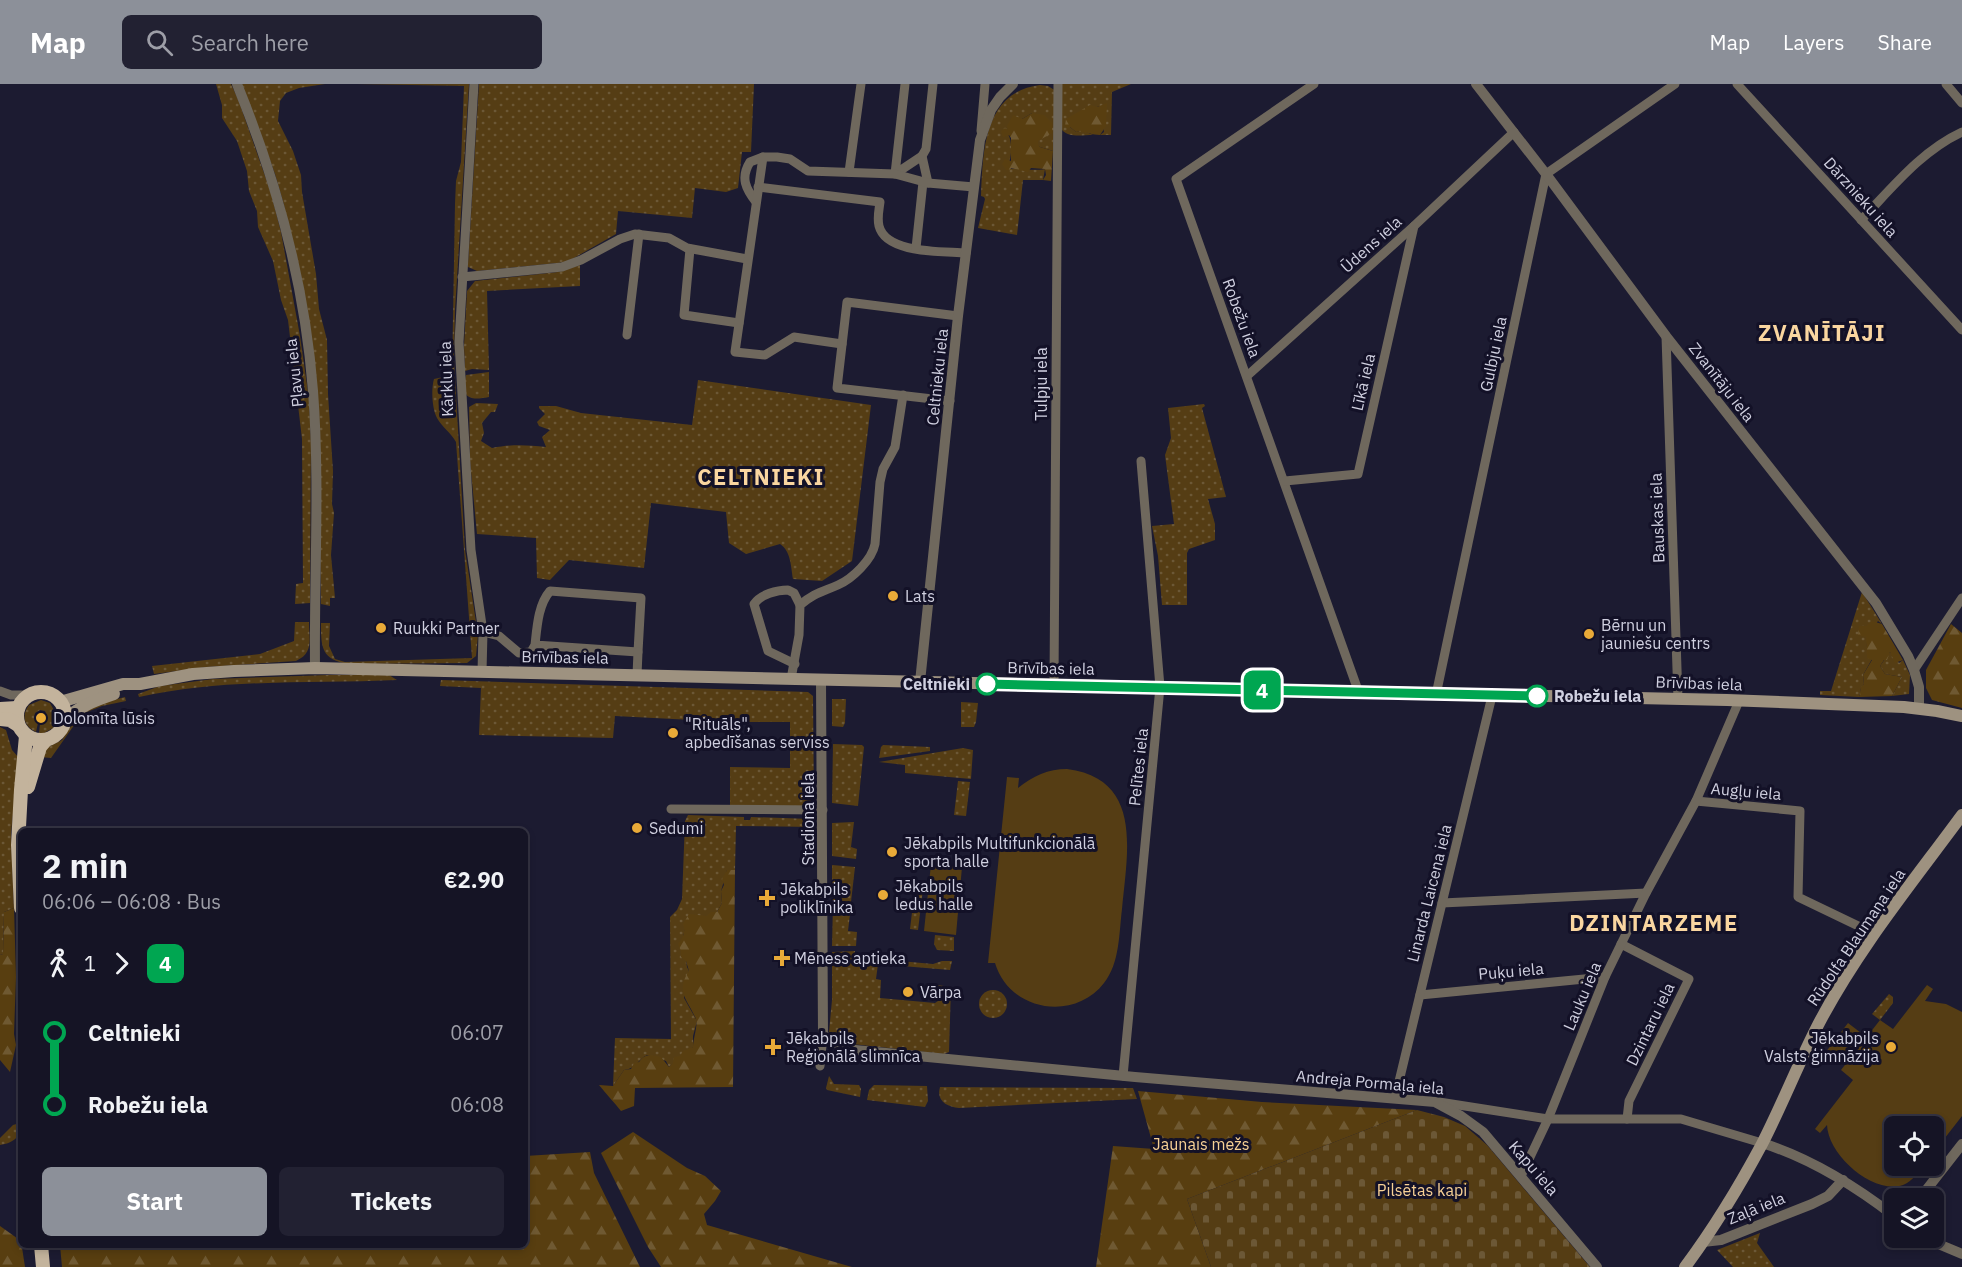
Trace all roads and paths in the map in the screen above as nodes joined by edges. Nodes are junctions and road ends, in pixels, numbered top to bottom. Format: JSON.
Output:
{"nodes":[{"id":1,"x":237,"y":84,"type":"edge"},
{"id":2,"x":474,"y":84,"type":"edge"},
{"id":3,"x":861,"y":84,"type":"edge"},
{"id":4,"x":905,"y":84,"type":"edge"},
{"id":5,"x":933,"y":84,"type":"edge"},
{"id":6,"x":985,"y":84,"type":"edge"},
{"id":7,"x":1058,"y":84,"type":"edge"},
{"id":8,"x":1314,"y":84,"type":"edge"},
{"id":9,"x":1675,"y":84,"type":"edge"},
{"id":10,"x":1737,"y":84,"type":"edge"},
{"id":11,"x":1946,"y":84,"type":"edge"},
{"id":12,"x":1015,"y":85,"type":"edge"},
{"id":13,"x":1479,"y":85,"type":"edge"},
{"id":14,"x":1962,"y":103,"type":"edge"},
{"id":15,"x":1514,"y":132,"type":"junction"},
{"id":16,"x":1962,"y":132,"type":"edge"},
{"id":17,"x":980,"y":140,"type":"junction"},
{"id":18,"x":922,"y":156,"type":"junction"},
{"id":19,"x":763,"y":158,"type":"junction"},
{"id":20,"x":849,"y":172,"type":"junction"},
{"id":21,"x":895,"y":174,"type":"junction"},
{"id":22,"x":1546,"y":174,"type":"junction"},
{"id":23,"x":925,"y":183,"type":"junction"},
{"id":24,"x":758,"y":187,"type":"junction"},
{"id":25,"x":974,"y":187,"type":"junction"},
{"id":26,"x":756,"y":202,"type":"junction"},
{"id":27,"x":1861,"y":220,"type":"junction"},
{"id":28,"x":1414,"y":226,"type":"junction"},
{"id":29,"x":639,"y":234,"type":"junction"},
{"id":30,"x":916,"y":248,"type":"junction"},
{"id":31,"x":690,"y":249,"type":"junction"},
{"id":32,"x":966,"y":253,"type":"junction"},
{"id":33,"x":747,"y":259,"type":"junction"},
{"id":34,"x":462,"y":277,"type":"junction"},
{"id":35,"x":958,"y":316,"type":"junction"},
{"id":36,"x":739,"y":323,"type":"junction"},
{"id":37,"x":1962,"y":330,"type":"edge"},
{"id":38,"x":627,"y":335,"type":"dead end"},
{"id":39,"x":1666,"y":336,"type":"junction"},
{"id":40,"x":843,"y":344,"type":"junction"},
{"id":41,"x":1247,"y":376,"type":"junction"},
{"id":42,"x":903,"y":395,"type":"junction"},
{"id":43,"x":950,"y":400,"type":"junction"},
{"id":44,"x":1141,"y":461,"type":"dead end"},
{"id":45,"x":1285,"y":481,"type":"junction"},
{"id":46,"x":1962,"y":598,"type":"edge"},
{"id":47,"x":800,"y":605,"type":"junction"},
{"id":48,"x":483,"y":632,"type":"junction"},
{"id":49,"x":535,"y":645,"type":"junction"},
{"id":50,"x":638,"y":652,"type":"junction"},
{"id":51,"x":795,"y":664,"type":"junction"},
{"id":52,"x":315,"y":668,"type":"junction"},
{"id":53,"x":1914,"y":670,"type":"junction"},
{"id":54,"x":482,"y":672,"type":"junction"},
{"id":55,"x":637,"y":675,"type":"junction"},
{"id":56,"x":791,"y":679,"type":"junction"},
{"id":57,"x":821,"y":680,"type":"junction"},
{"id":58,"x":920,"y":682,"type":"junction"},
{"id":59,"x":140,"y":684,"type":"junction"},
{"id":60,"x":1054,"y":684,"type":"junction"},
{"id":61,"x":1160,"y":687,"type":"junction"},
{"id":62,"x":0,"y":691,"type":"edge"},
{"id":63,"x":1359,"y":693,"type":"junction"},
{"id":64,"x":1436,"y":695,"type":"junction"},
{"id":65,"x":0,"y":696,"type":"edge"},
{"id":66,"x":1492,"y":696,"type":"junction"},
{"id":67,"x":1678,"y":699,"type":"junction"},
{"id":68,"x":1739,"y":701,"type":"junction"},
{"id":69,"x":22,"y":702,"type":"junction"},
{"id":70,"x":60,"y":702,"type":"junction"},
{"id":71,"x":0,"y":709,"type":"edge"},
{"id":72,"x":1919,"y":709,"type":"junction"},
{"id":73,"x":1962,"y":716,"type":"edge"},
{"id":74,"x":0,"y":719,"type":"edge"},
{"id":75,"x":64,"y":722,"type":"junction"},
{"id":76,"x":22,"y":730,"type":"junction"},
{"id":77,"x":46,"y":740,"type":"junction"},
{"id":78,"x":1696,"y":801,"type":"junction"},
{"id":79,"x":21,"y":806,"type":"junction"},
{"id":80,"x":671,"y":808,"type":"dead end"},
{"id":81,"x":823,"y":810,"type":"junction"},
{"id":82,"x":1962,"y":815,"type":"edge"},
{"id":83,"x":19,"y":828,"type":"edge"},
{"id":84,"x":1646,"y":893,"type":"junction"},
{"id":85,"x":1442,"y":903,"type":"junction"},
{"id":86,"x":1875,"y":934,"type":"junction"},
{"id":87,"x":1621,"y":944,"type":"junction"},
{"id":88,"x":1605,"y":977,"type":"junction"},
{"id":89,"x":1420,"y":995,"type":"junction"},
{"id":90,"x":823,"y":1035,"type":"junction"},
{"id":91,"x":820,"y":1066,"type":"dead end"},
{"id":92,"x":1123,"y":1076,"type":"junction"},
{"id":93,"x":1395,"y":1098,"type":"junction"},
{"id":94,"x":1435,"y":1102,"type":"junction"},
{"id":95,"x":1548,"y":1119,"type":"junction"},
{"id":96,"x":1627,"y":1119,"type":"junction"},
{"id":97,"x":1762,"y":1143,"type":"junction"},
{"id":98,"x":1962,"y":1144,"type":"edge"},
{"id":99,"x":1521,"y":1176,"type":"junction"},
{"id":100,"x":1843,"y":1180,"type":"junction"},
{"id":101,"x":1928,"y":1188,"type":"edge"},
{"id":102,"x":1884,"y":1208,"type":"edge"},
{"id":103,"x":1703,"y":1242,"type":"junction"},
{"id":104,"x":1944,"y":1247,"type":"edge"},
{"id":105,"x":41,"y":1248,"type":"edge"},
{"id":106,"x":1962,"y":1254,"type":"edge"},
{"id":107,"x":43,"y":1267,"type":"edge"},
{"id":108,"x":1597,"y":1267,"type":"edge"},
{"id":109,"x":1685,"y":1267,"type":"edge"}],
"edges":[{"from":1,"to":52,"type":"street","name":"Pļavu iela"},
{"from":2,"to":34,"type":"street","name":"Kārklu iela"},
{"from":3,"to":20,"type":"street"},
{"from":4,"to":21,"type":"street"},
{"from":5,"to":18,"type":"street"},
{"from":6,"to":17,"type":"street"},
{"from":7,"to":60,"type":"street","name":"Tulpju iela"},
{"from":8,"to":41,"type":"street","name":"Robežu iela"},
{"from":9,"to":22,"type":"street"},
{"from":10,"to":27,"type":"street","name":"Dārznieku iela"},
{"from":11,"to":14,"type":"street"},
{"from":12,"to":17,"type":"street","name":"Celtnieku iela"},
{"from":13,"to":15,"type":"street","name":"Zvanītāju iela"},
{"from":15,"to":22,"type":"street","name":"Zvanītāju iela"},
{"from":15,"to":28,"type":"street","name":"Ūdens iela"},
{"from":16,"to":27,"type":"street"},
{"from":17,"to":25,"type":"street","name":"Celtnieku iela"},
{"from":18,"to":21,"type":"street"},
{"from":18,"to":23,"type":"street"},
{"from":19,"to":20,"type":"street"},
{"from":19,"to":24,"type":"street"},
{"from":19,"to":26,"type":"street"},
{"from":20,"to":21,"type":"street"},
{"from":21,"to":23,"type":"street"},
{"from":22,"to":39,"type":"street","name":"Zvanītāju iela"},
{"from":22,"to":64,"type":"street","name":"Gulbju iela"},
{"from":23,"to":25,"type":"street"},
{"from":23,"to":30,"type":"street"},
{"from":24,"to":26,"type":"street"},
{"from":24,"to":30,"type":"street"},
{"from":25,"to":32,"type":"street","name":"Celtnieku iela"},
{"from":26,"to":33,"type":"street"},
{"from":27,"to":37,"type":"street","name":"Dārznieku iela"},
{"from":28,"to":41,"type":"street","name":"Ūdens iela"},
{"from":28,"to":45,"type":"street","name":"Līkā iela"},
{"from":29,"to":31,"type":"street"},
{"from":29,"to":34,"type":"street"},
{"from":29,"to":38,"type":"street"},
{"from":30,"to":32,"type":"street"},
{"from":31,"to":33,"type":"street"},
{"from":31,"to":36,"type":"street"},
{"from":32,"to":35,"type":"street","name":"Celtnieku iela"},
{"from":33,"to":36,"type":"street"},
{"from":34,"to":48,"type":"street","name":"Kārklu iela"},
{"from":35,"to":40,"type":"street"},
{"from":35,"to":43,"type":"street","name":"Celtnieku iela"},
{"from":36,"to":40,"type":"street"},
{"from":39,"to":53,"type":"street","name":"Zvanītāju iela"},
{"from":39,"to":67,"type":"street","name":"Bauskas iela"},
{"from":40,"to":42,"type":"street"},
{"from":41,"to":45,"type":"street","name":"Robežu iela"},
{"from":42,"to":43,"type":"street"},
{"from":42,"to":47,"type":"street"},
{"from":43,"to":58,"type":"street","name":"Celtnieku iela"},
{"from":44,"to":61,"type":"street","name":"Pelītes iela"},
{"from":45,"to":63,"type":"street","name":"Robežu iela"},
{"from":46,"to":53,"type":"street"},
{"from":47,"to":51,"type":"street"},
{"from":47,"to":51,"type":"street"},
{"from":48,"to":49,"type":"street"},
{"from":48,"to":54,"type":"street","name":"Kārklu iela"},
{"from":49,"to":50,"type":"street"},
{"from":49,"to":50,"type":"street"},
{"from":50,"to":55,"type":"street"},
{"from":51,"to":56,"type":"street"},
{"from":52,"to":54,"type":"main road","name":"Brīvības iela"},
{"from":52,"to":59,"type":"main road","name":"Brīvības iela"},
{"from":53,"to":72,"type":"street","name":"Zvanītāju iela"},
{"from":54,"to":55,"type":"main road","name":"Brīvības iela"},
{"from":55,"to":56,"type":"main road","name":"Brīvības iela"},
{"from":56,"to":57,"type":"main road","name":"Brīvības iela"},
{"from":57,"to":58,"type":"main road","name":"Brīvības iela"},
{"from":57,"to":81,"type":"street","name":"Stadiona iela"},
{"from":58,"to":60,"type":"main road","name":"Brīvības iela"},
{"from":59,"to":70,"type":"main road","name":"Brīvības iela"},
{"from":59,"to":75,"type":"main road","name":"Brīvības iela"},
{"from":60,"to":61,"type":"main road","name":"Brīvības iela"},
{"from":61,"to":63,"type":"main road","name":"Brīvības iela"},
{"from":61,"to":92,"type":"street","name":"Pelītes iela"},
{"from":62,"to":69,"type":"street"},
{"from":63,"to":64,"type":"main road","name":"Brīvības iela"},
{"from":64,"to":66,"type":"main road","name":"Brīvības iela"},
{"from":65,"to":69,"type":"street"},
{"from":66,"to":67,"type":"main road","name":"Brīvības iela"},
{"from":66,"to":85,"type":"street","name":"Linarda Laicena iela"},
{"from":67,"to":68,"type":"main road","name":"Brīvības iela"},
{"from":68,"to":72,"type":"main road","name":"Brīvības iela"},
{"from":68,"to":78,"type":"street","name":"Lauku iela"},
{"from":69,"to":70,"type":"main road"},
{"from":69,"to":71,"type":"main road"},
{"from":69,"to":76,"type":"main road"},
{"from":70,"to":75,"type":"main road"},
{"from":72,"to":73,"type":"main road","name":"Brīvības iela"},
{"from":74,"to":76,"type":"main road"},
{"from":75,"to":77,"type":"main road"},
{"from":76,"to":77,"type":"main road"},
{"from":76,"to":79,"type":"main road"},
{"from":77,"to":79,"type":"main road"},
{"from":78,"to":84,"type":"street","name":"Lauku iela"},
{"from":78,"to":86,"type":"street","name":"Augļu iela"},
{"from":79,"to":83,"type":"main road"},
{"from":80,"to":81,"type":"street"},
{"from":81,"to":90,"type":"street","name":"Stadiona iela"},
{"from":82,"to":86,"type":"main road","name":"Rūdolfa Blaumaņa iela"},
{"from":84,"to":85,"type":"street"},
{"from":84,"to":87,"type":"street","name":"Lauku iela"},
{"from":85,"to":89,"type":"street","name":"Linarda Laicena iela"},
{"from":86,"to":97,"type":"main road","name":"Rūdolfa Blaumaņa iela"},
{"from":87,"to":88,"type":"street","name":"Lauku iela"},
{"from":87,"to":96,"type":"street","name":"Dzintaru iela"},
{"from":88,"to":89,"type":"street","name":"Puķu iela"},
{"from":88,"to":95,"type":"street","name":"Lauku iela"},
{"from":89,"to":93,"type":"street","name":"Linarda Laicena iela"},
{"from":90,"to":91,"type":"street","name":"Stadiona iela"},
{"from":90,"to":92,"type":"street","name":"Andreja Pormaļa iela"},
{"from":92,"to":93,"type":"street","name":"Andreja Pormaļa iela"},
{"from":93,"to":94,"type":"street","name":"Andreja Pormaļa iela"},
{"from":94,"to":95,"type":"street","name":"Andreja Pormaļa iela"},
{"from":94,"to":99,"type":"street","name":"Kapu iela"},
{"from":95,"to":96,"type":"street","name":"Andreja Pormaļa iela"},
{"from":95,"to":99,"type":"street","name":"Lauku iela"},
{"from":96,"to":97,"type":"street","name":"Andreja Pormaļa iela"},
{"from":97,"to":100,"type":"street","name":"Andreja Pormaļa iela"},
{"from":97,"to":103,"type":"main road","name":"Rūdolfa Blaumaņa iela"},
{"from":98,"to":101,"type":"street"},
{"from":99,"to":108,"type":"street","name":"Kapu iela"},
{"from":100,"to":102,"type":"street","name":"Andreja Pormaļa iela"},
{"from":100,"to":103,"type":"street","name":"Zaļā iela"},
{"from":103,"to":109,"type":"main road"},
{"from":104,"to":106,"type":"street"},
{"from":105,"to":107,"type":"main road"}]}
